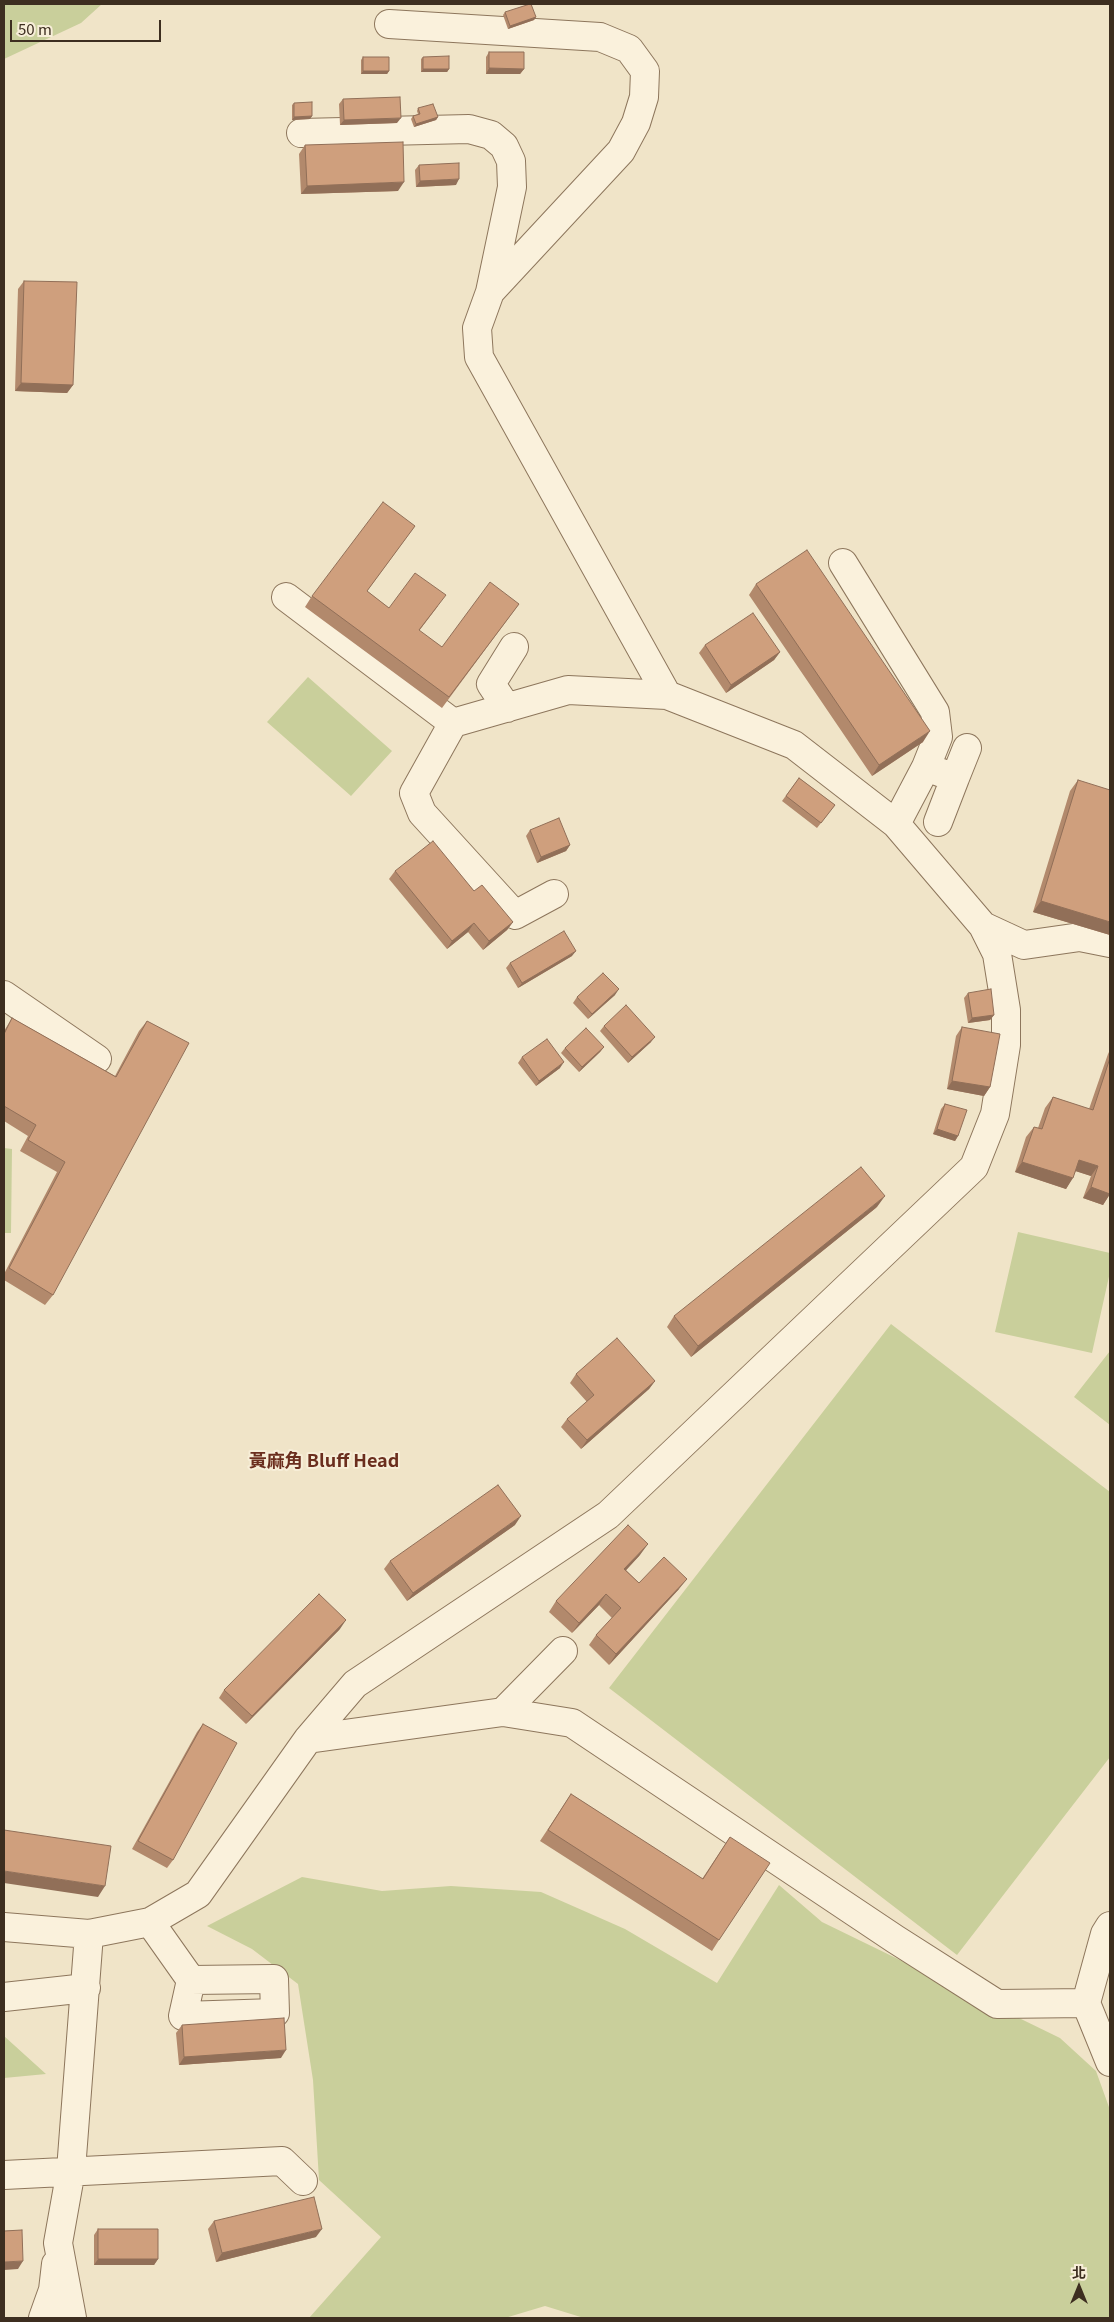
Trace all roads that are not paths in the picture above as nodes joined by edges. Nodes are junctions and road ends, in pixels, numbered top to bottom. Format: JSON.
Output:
{"nodes":[{"id":1,"x":389,"y":24,"type":"dead end"},
{"id":2,"x":301,"y":133,"type":"dead end"},
{"id":3,"x":490,"y":292,"type":"junction"},
{"id":4,"x":843,"y":563,"type":"dead end"},
{"id":5,"x":286,"y":597,"type":"dead end"},
{"id":6,"x":514,"y":647,"type":"dead end"},
{"id":7,"x":667,"y":695,"type":"junction"},
{"id":8,"x":507,"y":708,"type":"junction"},
{"id":9,"x":453,"y":723,"type":"junction"},
{"id":10,"x":967,"y":748,"type":"dead end"},
{"id":11,"x":926,"y":767,"type":"junction"},
{"id":12,"x":954,"y":778,"type":"junction"},
{"id":13,"x":938,"y":822,"type":"dead end"},
{"id":14,"x":896,"y":824,"type":"junction"},
{"id":15,"x":554,"y":894,"type":"dead end"},
{"id":16,"x":983,"y":926,"type":"junction"},
{"id":17,"x":1110,"y":944,"type":"edge"},
{"id":18,"x":4,"y":995,"type":"edge"},
{"id":19,"x":97,"y":1059,"type":"dead end"},
{"id":20,"x":563,"y":1651,"type":"dead end"},
{"id":21,"x":503,"y":1712,"type":"junction"},
{"id":22,"x":308,"y":1739,"type":"junction"},
{"id":23,"x":150,"y":1922,"type":"junction"},
{"id":24,"x":1110,"y":1926,"type":"edge"},
{"id":25,"x":4,"y":1927,"type":"edge"},
{"id":26,"x":89,"y":1934,"type":"junction"},
{"id":27,"x":191,"y":1980,"type":"dead end"},
{"id":28,"x":86,"y":1988,"type":"junction"},
{"id":29,"x":4,"y":1997,"type":"edge"},
{"id":30,"x":1086,"y":2003,"type":"junction"},
{"id":31,"x":1110,"y":2062,"type":"edge"},
{"id":32,"x":71,"y":2170,"type":"junction"},
{"id":33,"x":4,"y":2175,"type":"edge"},
{"id":34,"x":303,"y":2180,"type":"dead end"},
{"id":35,"x":58,"y":2243,"type":"junction"},
{"id":36,"x":44,"y":2318,"type":"edge"},
{"id":37,"x":72,"y":2318,"type":"edge"}],
"edges":[{"from":1,"to":3,"type":"lane"},
{"from":2,"to":3,"type":"lane"},
{"from":3,"to":7,"type":"lane"},
{"from":4,"to":11,"type":"lane"},
{"from":5,"to":9,"type":"lane"},
{"from":6,"to":8,"type":"lane"},
{"from":7,"to":8,"type":"lane"},
{"from":7,"to":14,"type":"lane"},
{"from":8,"to":9,"type":"lane"},
{"from":9,"to":15,"type":"lane"},
{"from":10,"to":12,"type":"lane"},
{"from":11,"to":12,"type":"lane"},
{"from":11,"to":14,"type":"lane"},
{"from":12,"to":13,"type":"lane"},
{"from":14,"to":16,"type":"lane"},
{"from":16,"to":17,"type":"lane"},
{"from":16,"to":22,"type":"lane"},
{"from":18,"to":19,"type":"lane"},
{"from":20,"to":21,"type":"lane"},
{"from":21,"to":22,"type":"lane"},
{"from":21,"to":30,"type":"lane"},
{"from":22,"to":23,"type":"lane"},
{"from":23,"to":26,"type":"lane"},
{"from":23,"to":27,"type":"lane"},
{"from":24,"to":30,"type":"lane"},
{"from":25,"to":26,"type":"lane"},
{"from":26,"to":28,"type":"lane"},
{"from":28,"to":29,"type":"lane"},
{"from":28,"to":32,"type":"lane"},
{"from":30,"to":31,"type":"lane"},
{"from":32,"to":33,"type":"lane"},
{"from":32,"to":34,"type":"lane"},
{"from":32,"to":35,"type":"lane"},
{"from":35,"to":36,"type":"lane"},
{"from":35,"to":37,"type":"lane"}]}
